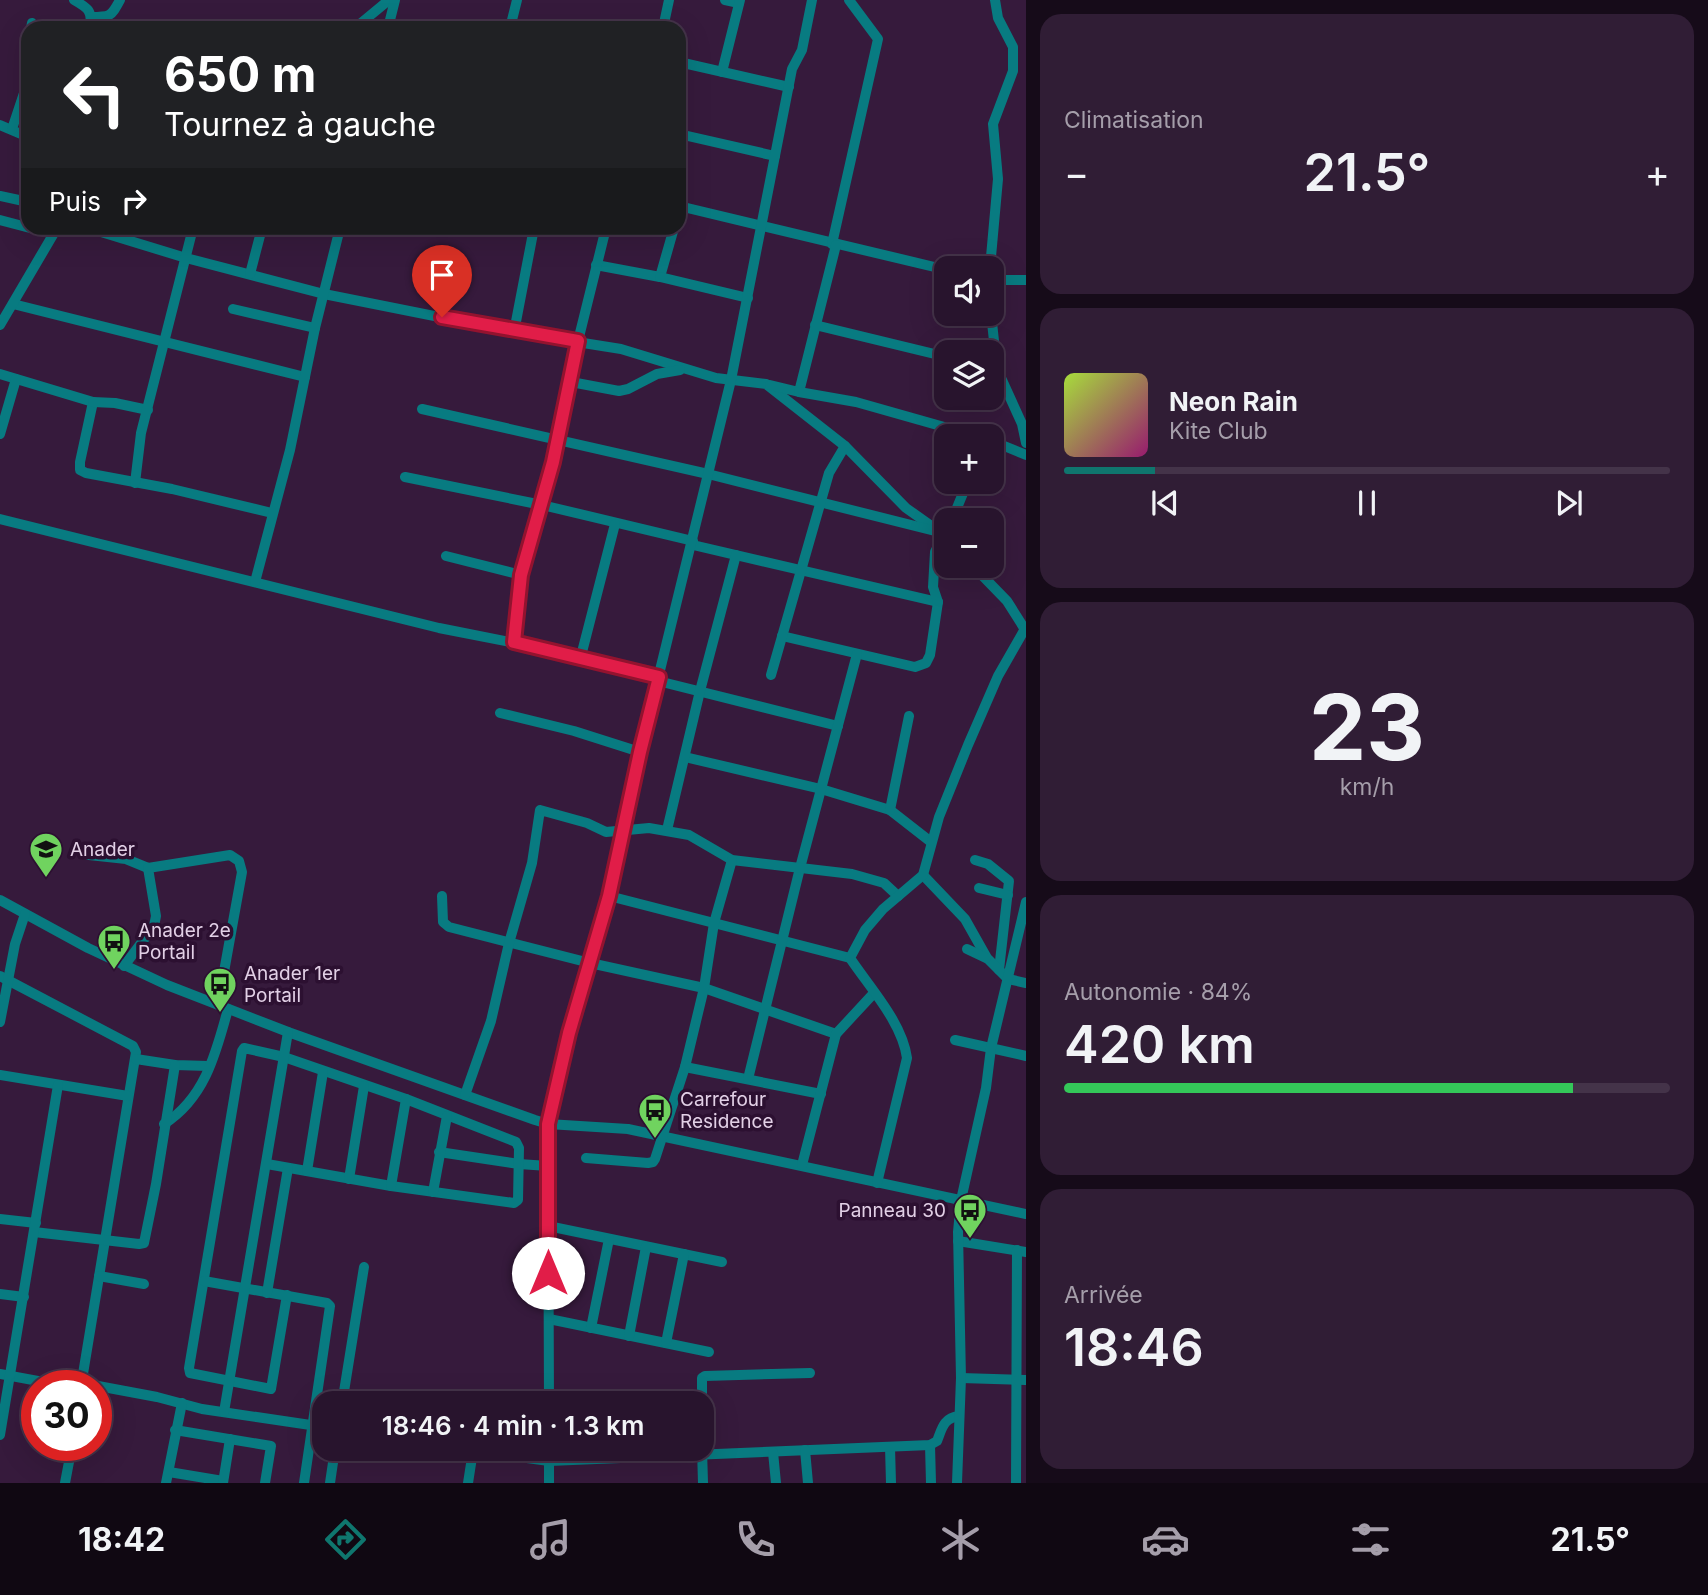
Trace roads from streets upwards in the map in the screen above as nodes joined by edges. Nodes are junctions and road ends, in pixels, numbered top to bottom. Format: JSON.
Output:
{"nodes":[{"id":1,"x":74,"y":0,"type":"edge"},
{"id":2,"x":120,"y":0,"type":"edge"},
{"id":3,"x":389,"y":0,"type":"edge"},
{"id":4,"x":395,"y":0,"type":"edge"},
{"id":5,"x":517,"y":0,"type":"edge"},
{"id":6,"x":669,"y":0,"type":"edge"},
{"id":7,"x":725,"y":0,"type":"edge"},
{"id":8,"x":812,"y":0,"type":"edge"},
{"id":9,"x":849,"y":0,"type":"edge"},
{"id":10,"x":995,"y":0,"type":"edge"},
{"id":11,"x":739,"y":2,"type":"edge"},
{"id":12,"x":90,"y":21,"type":"edge"},
{"id":13,"x":96,"y":21,"type":"edge"},
{"id":14,"x":364,"y":21,"type":"edge"},
{"id":15,"x":390,"y":21,"type":"edge"},
{"id":16,"x":511,"y":21,"type":"edge"},
{"id":17,"x":664,"y":21,"type":"edge"},
{"id":18,"x":686,"y":64,"type":"edge"},
{"id":19,"x":722,"y":72,"type":"junction"},
{"id":20,"x":789,"y":87,"type":"junction"},
{"id":21,"x":21,"y":102,"type":"edge"},
{"id":22,"x":0,"y":125,"type":"edge"},
{"id":23,"x":12,"y":129,"type":"junction"},
{"id":24,"x":21,"y":134,"type":"edge"},
{"id":25,"x":686,"y":136,"type":"edge"},
{"id":26,"x":775,"y":156,"type":"junction"},
{"id":27,"x":0,"y":196,"type":"edge"},
{"id":28,"x":21,"y":200,"type":"edge"},
{"id":29,"x":686,"y":210,"type":"edge"},
{"id":30,"x":0,"y":220,"type":"edge"},
{"id":31,"x":21,"y":224,"type":"edge"},
{"id":32,"x":762,"y":226,"type":"junction"},
{"id":33,"x":53,"y":235,"type":"edge"},
{"id":34,"x":111,"y":235,"type":"edge"},
{"id":35,"x":191,"y":235,"type":"edge"},
{"id":36,"x":260,"y":235,"type":"edge"},
{"id":37,"x":338,"y":235,"type":"edge"},
{"id":38,"x":533,"y":235,"type":"edge"},
{"id":39,"x":604,"y":235,"type":"edge"},
{"id":40,"x":672,"y":235,"type":"edge"},
{"id":41,"x":834,"y":244,"type":"junction"},
{"id":42,"x":991,"y":256,"type":"edge"},
{"id":43,"x":186,"y":258,"type":"junction"},
{"id":44,"x":596,"y":265,"type":"junction"},
{"id":45,"x":934,"y":267,"type":"edge"},
{"id":46,"x":250,"y":274,"type":"junction"},
{"id":47,"x":660,"y":277,"type":"junction"},
{"id":48,"x":1004,"y":280,"type":"edge"},
{"id":49,"x":1026,"y":280,"type":"edge"},
{"id":50,"x":324,"y":293,"type":"junction"},
{"id":51,"x":748,"y":298,"type":"junction"},
{"id":52,"x":13,"y":304,"type":"junction"},
{"id":53,"x":233,"y":309,"type":"dead end"},
{"id":54,"x":0,"y":325,"type":"edge"},
{"id":55,"x":815,"y":326,"type":"junction"},
{"id":56,"x":315,"y":328,"type":"junction"},
{"id":57,"x":514,"y":332,"type":"junction"},
{"id":58,"x":578,"y":341,"type":"junction"},
{"id":59,"x":165,"y":342,"type":"junction"},
{"id":60,"x":934,"y":354,"type":"edge"},
{"id":61,"x":684,"y":369,"type":"junction"},
{"id":62,"x":0,"y":374,"type":"edge"},
{"id":63,"x":305,"y":377,"type":"junction"},
{"id":64,"x":16,"y":379,"type":"junction"},
{"id":65,"x":732,"y":380,"type":"junction"},
{"id":66,"x":571,"y":382,"type":"junction"},
{"id":67,"x":766,"y":384,"type":"junction"},
{"id":68,"x":1004,"y":385,"type":"edge"},
{"id":69,"x":799,"y":392,"type":"junction"},
{"id":70,"x":93,"y":402,"type":"junction"},
{"id":71,"x":422,"y":409,"type":"dead end"},
{"id":72,"x":148,"y":410,"type":"junction"},
{"id":73,"x":1024,"y":423,"type":"edge"},
{"id":74,"x":934,"y":424,"type":"edge"},
{"id":75,"x":0,"y":434,"type":"edge"},
{"id":76,"x":558,"y":440,"type":"junction"},
{"id":77,"x":1026,"y":443,"type":"edge"},
{"id":78,"x":845,"y":446,"type":"junction"},
{"id":79,"x":1004,"y":446,"type":"edge"},
{"id":80,"x":1026,"y":455,"type":"edge"},
{"id":81,"x":708,"y":474,"type":"junction"},
{"id":82,"x":405,"y":477,"type":"dead end"},
{"id":83,"x":135,"y":483,"type":"junction"},
{"id":84,"x":819,"y":504,"type":"junction"},
{"id":85,"x":542,"y":505,"type":"junction"},
{"id":86,"x":272,"y":513,"type":"junction"},
{"id":87,"x":0,"y":519,"type":"edge"},
{"id":88,"x":615,"y":524,"type":"junction"},
{"id":89,"x":934,"y":526,"type":"edge"},
{"id":90,"x":934,"y":531,"type":"edge"},
{"id":91,"x":693,"y":543,"type":"junction"},
{"id":92,"x":736,"y":555,"type":"junction"},
{"id":93,"x":446,"y":556,"type":"dead end"},
{"id":94,"x":934,"y":566,"type":"edge"},
{"id":95,"x":799,"y":571,"type":"junction"},
{"id":96,"x":521,"y":575,"type":"junction"},
{"id":97,"x":985,"y":578,"type":"edge"},
{"id":98,"x":255,"y":582,"type":"junction"},
{"id":99,"x":938,"y":602,"type":"junction"},
{"id":100,"x":1025,"y":627,"type":"edge"},
{"id":101,"x":782,"y":636,"type":"junction"},
{"id":102,"x":514,"y":642,"type":"junction"},
{"id":103,"x":857,"y":654,"type":"junction"},
{"id":104,"x":581,"y":656,"type":"junction"},
{"id":105,"x":771,"y":675,"type":"dead end"},
{"id":106,"x":659,"y":679,"type":"junction"},
{"id":107,"x":700,"y":691,"type":"junction"},
{"id":108,"x":500,"y":713,"type":"dead end"},
{"id":109,"x":909,"y":716,"type":"dead end"},
{"id":110,"x":838,"y":726,"type":"junction"},
{"id":111,"x":640,"y":752,"type":"junction"},
{"id":112,"x":685,"y":757,"type":"junction"},
{"id":113,"x":821,"y":789,"type":"junction"},
{"id":114,"x":890,"y":810,"type":"junction"},
{"id":115,"x":622,"y":830,"type":"junction"},
{"id":116,"x":667,"y":830,"type":"junction"},
{"id":117,"x":931,"y":842,"type":"junction"},
{"id":118,"x":89,"y":855,"type":"dead end"},
{"id":119,"x":732,"y":860,"type":"junction"},
{"id":120,"x":975,"y":860,"type":"dead end"},
{"id":121,"x":148,"y":868,"type":"junction"},
{"id":122,"x":800,"y":868,"type":"junction"},
{"id":123,"x":923,"y":876,"type":"junction"},
{"id":124,"x":979,"y":888,"type":"dead end"},
{"id":125,"x":1008,"y":895,"type":"junction"},
{"id":126,"x":442,"y":896,"type":"dead end"},
{"id":127,"x":609,"y":896,"type":"junction"},
{"id":128,"x":898,"y":896,"type":"junction"},
{"id":129,"x":0,"y":900,"type":"edge"},
{"id":130,"x":1025,"y":906,"type":"edge"},
{"id":131,"x":26,"y":914,"type":"junction"},
{"id":132,"x":714,"y":923,"type":"junction"},
{"id":133,"x":782,"y":940,"type":"junction"},
{"id":134,"x":509,"y":943,"type":"junction"},
{"id":135,"x":967,"y":949,"type":"dead end"},
{"id":136,"x":850,"y":958,"type":"junction"},
{"id":137,"x":987,"y":958,"type":"junction"},
{"id":138,"x":590,"y":963,"type":"junction"},
{"id":139,"x":124,"y":966,"type":"junction"},
{"id":140,"x":999,"y":970,"type":"junction"},
{"id":141,"x":4,"y":979,"type":"edge"},
{"id":142,"x":1008,"y":979,"type":"junction"},
{"id":143,"x":1026,"y":983,"type":"edge"},
{"id":144,"x":704,"y":988,"type":"junction"},
{"id":145,"x":874,"y":993,"type":"junction"},
{"id":146,"x":223,"y":1007,"type":"junction"},
{"id":147,"x":766,"y":1010,"type":"junction"},
{"id":148,"x":0,"y":1022,"type":"edge"},
{"id":149,"x":288,"y":1032,"type":"junction"},
{"id":150,"x":836,"y":1034,"type":"junction"},
{"id":151,"x":955,"y":1040,"type":"dead end"},
{"id":152,"x":991,"y":1049,"type":"junction"},
{"id":153,"x":1026,"y":1056,"type":"edge"},
{"id":154,"x":284,"y":1057,"type":"junction"},
{"id":155,"x":136,"y":1059,"type":"junction"},
{"id":156,"x":175,"y":1065,"type":"junction"},
{"id":157,"x":208,"y":1066,"type":"junction"},
{"id":158,"x":685,"y":1067,"type":"junction"},
{"id":159,"x":323,"y":1072,"type":"junction"},
{"id":160,"x":0,"y":1075,"type":"edge"},
{"id":161,"x":748,"y":1079,"type":"junction"},
{"id":162,"x":58,"y":1085,"type":"junction"},
{"id":163,"x":363,"y":1086,"type":"junction"},
{"id":164,"x":821,"y":1094,"type":"junction"},
{"id":165,"x":465,"y":1095,"type":"junction"},
{"id":166,"x":128,"y":1096,"type":"junction"},
{"id":167,"x":406,"y":1100,"type":"junction"},
{"id":168,"x":447,"y":1115,"type":"junction"},
{"id":169,"x":164,"y":1124,"type":"junction"},
{"id":170,"x":548,"y":1124,"type":"junction"},
{"id":171,"x":661,"y":1136,"type":"junction"},
{"id":172,"x":439,"y":1152,"type":"junction"},
{"id":173,"x":586,"y":1158,"type":"dead end"},
{"id":174,"x":267,"y":1164,"type":"junction"},
{"id":175,"x":519,"y":1164,"type":"junction"},
{"id":176,"x":802,"y":1165,"type":"junction"},
{"id":177,"x":548,"y":1166,"type":"junction"},
{"id":178,"x":288,"y":1168,"type":"junction"},
{"id":179,"x":307,"y":1171,"type":"junction"},
{"id":180,"x":349,"y":1179,"type":"junction"},
{"id":181,"x":877,"y":1183,"type":"junction"},
{"id":182,"x":391,"y":1186,"type":"junction"},
{"id":183,"x":433,"y":1192,"type":"junction"},
{"id":184,"x":961,"y":1200,"type":"junction"},
{"id":185,"x":1026,"y":1214,"type":"edge"},
{"id":186,"x":0,"y":1219,"type":"edge"},
{"id":187,"x":548,"y":1226,"type":"junction"},
{"id":188,"x":35,"y":1228,"type":"junction"},
{"id":189,"x":609,"y":1239,"type":"junction"},
{"id":190,"x":106,"y":1241,"type":"junction"},
{"id":191,"x":958,"y":1241,"type":"junction"},
{"id":192,"x":646,"y":1247,"type":"junction"},
{"id":193,"x":1021,"y":1251,"type":"edge"},
{"id":194,"x":684,"y":1255,"type":"junction"},
{"id":195,"x":722,"y":1262,"type":"dead end"},
{"id":196,"x":364,"y":1267,"type":"dead end"},
{"id":197,"x":99,"y":1276,"type":"junction"},
{"id":198,"x":204,"y":1281,"type":"junction"},
{"id":199,"x":144,"y":1284,"type":"dead end"},
{"id":200,"x":246,"y":1289,"type":"junction"},
{"id":201,"x":267,"y":1293,"type":"junction"},
{"id":202,"x":0,"y":1294,"type":"edge"},
{"id":203,"x":287,"y":1296,"type":"junction"},
{"id":204,"x":24,"y":1297,"type":"junction"},
{"id":205,"x":549,"y":1319,"type":"junction"},
{"id":206,"x":591,"y":1328,"type":"junction"},
{"id":207,"x":629,"y":1336,"type":"junction"},
{"id":208,"x":666,"y":1343,"type":"junction"},
{"id":209,"x":709,"y":1352,"type":"dead end"},
{"id":210,"x":84,"y":1370,"type":"edge"},
{"id":211,"x":810,"y":1373,"type":"dead end"},
{"id":212,"x":0,"y":1374,"type":"edge"},
{"id":213,"x":11,"y":1376,"type":"junction"},
{"id":214,"x":21,"y":1378,"type":"edge"},
{"id":215,"x":961,"y":1378,"type":"junction"},
{"id":216,"x":1020,"y":1380,"type":"edge"},
{"id":217,"x":229,"y":1381,"type":"junction"},
{"id":218,"x":112,"y":1390,"type":"edge"},
{"id":219,"x":323,"y":1391,"type":"edge"},
{"id":220,"x":344,"y":1391,"type":"edge"},
{"id":221,"x":549,"y":1391,"type":"edge"},
{"id":222,"x":702,"y":1391,"type":"edge"},
{"id":223,"x":182,"y":1403,"type":"junction"},
{"id":224,"x":224,"y":1412,"type":"junction"},
{"id":225,"x":959,"y":1416,"type":"junction"},
{"id":226,"x":312,"y":1425,"type":"edge"},
{"id":227,"x":175,"y":1430,"type":"junction"},
{"id":228,"x":0,"y":1435,"type":"edge"},
{"id":229,"x":230,"y":1439,"type":"junction"},
{"id":230,"x":930,"y":1445,"type":"junction"},
{"id":231,"x":890,"y":1447,"type":"junction"},
{"id":232,"x":804,"y":1450,"type":"junction"},
{"id":233,"x":714,"y":1452,"type":"edge"},
{"id":234,"x":772,"y":1452,"type":"junction"},
{"id":235,"x":312,"y":1453,"type":"edge"},
{"id":236,"x":69,"y":1461,"type":"edge"},
{"id":237,"x":333,"y":1461,"type":"edge"},
{"id":238,"x":471,"y":1461,"type":"edge"},
{"id":239,"x":549,"y":1461,"type":"edge"},
{"id":240,"x":702,"y":1461,"type":"edge"},
{"id":241,"x":1020,"y":1468,"type":"edge"},
{"id":242,"x":167,"y":1478,"type":"edge"},
{"id":243,"x":223,"y":1482,"type":"edge"},
{"id":244,"x":65,"y":1483,"type":"edge"},
{"id":245,"x":265,"y":1483,"type":"edge"},
{"id":246,"x":304,"y":1483,"type":"edge"},
{"id":247,"x":330,"y":1483,"type":"edge"},
{"id":248,"x":468,"y":1483,"type":"edge"},
{"id":249,"x":549,"y":1483,"type":"edge"},
{"id":250,"x":703,"y":1483,"type":"edge"},
{"id":251,"x":776,"y":1483,"type":"edge"},
{"id":252,"x":808,"y":1483,"type":"edge"},
{"id":253,"x":891,"y":1483,"type":"edge"},
{"id":254,"x":932,"y":1483,"type":"edge"},
{"id":255,"x":957,"y":1483,"type":"edge"},
{"id":256,"x":1016,"y":1483,"type":"edge"}],
"edges":[{"from":1,"to":12,"type":"street"},
{"from":2,"to":13,"type":"street"},
{"from":3,"to":14,"type":"street"},
{"from":4,"to":15,"type":"street"},
{"from":5,"to":16,"type":"street"},
{"from":6,"to":17,"type":"street"},
{"from":7,"to":11,"type":"street"},
{"from":8,"to":20,"type":"street"},
{"from":9,"to":41,"type":"street"},
{"from":10,"to":42,"type":"street"},
{"from":11,"to":19,"type":"street"},
{"from":18,"to":19,"type":"street"},
{"from":19,"to":20,"type":"street"},
{"from":20,"to":26,"type":"street"},
{"from":21,"to":23,"type":"street"},
{"from":22,"to":23,"type":"street"},
{"from":23,"to":24,"type":"street"},
{"from":25,"to":26,"type":"street"},
{"from":26,"to":32,"type":"street"},
{"from":27,"to":28,"type":"street"},
{"from":29,"to":32,"type":"street"},
{"from":30,"to":31,"type":"street"},
{"from":32,"to":41,"type":"street"},
{"from":32,"to":51,"type":"street"},
{"from":33,"to":52,"type":"street"},
{"from":34,"to":43,"type":"street"},
{"from":35,"to":43,"type":"street"},
{"from":36,"to":46,"type":"street"},
{"from":37,"to":50,"type":"street"},
{"from":38,"to":57,"type":"street"},
{"from":39,"to":44,"type":"street"},
{"from":40,"to":47,"type":"street"},
{"from":41,"to":45,"type":"street"},
{"from":41,"to":55,"type":"street"},
{"from":43,"to":46,"type":"street"},
{"from":43,"to":59,"type":"street"},
{"from":44,"to":47,"type":"street"},
{"from":44,"to":58,"type":"street"},
{"from":46,"to":50,"type":"street"},
{"from":47,"to":51,"type":"street"},
{"from":48,"to":49,"type":"street"},
{"from":50,"to":56,"type":"street"},
{"from":50,"to":57,"type":"street"},
{"from":51,"to":65,"type":"street"},
{"from":52,"to":54,"type":"street"},
{"from":52,"to":59,"type":"street"},
{"from":53,"to":56,"type":"street"},
{"from":55,"to":60,"type":"street"},
{"from":55,"to":69,"type":"street"},
{"from":56,"to":63,"type":"street"},
{"from":57,"to":58,"type":"street"},
{"from":58,"to":61,"type":"street"},
{"from":58,"to":66,"type":"street"},
{"from":59,"to":63,"type":"street"},
{"from":59,"to":72,"type":"street"},
{"from":61,"to":65,"type":"street"},
{"from":61,"to":66,"type":"street"},
{"from":62,"to":64,"type":"street"},
{"from":63,"to":86,"type":"street"},
{"from":64,"to":70,"type":"street"},
{"from":64,"to":75,"type":"street"},
{"from":65,"to":67,"type":"street"},
{"from":65,"to":81,"type":"street"},
{"from":66,"to":76,"type":"street"},
{"from":67,"to":69,"type":"street"},
{"from":67,"to":78,"type":"street"},
{"from":68,"to":73,"type":"street"},
{"from":69,"to":74,"type":"street"},
{"from":70,"to":72,"type":"street"},
{"from":70,"to":83,"type":"street"},
{"from":71,"to":76,"type":"street"},
{"from":72,"to":83,"type":"street"},
{"from":73,"to":77,"type":"street"},
{"from":76,"to":81,"type":"street"},
{"from":76,"to":85,"type":"street"},
{"from":78,"to":84,"type":"street"},
{"from":78,"to":89,"type":"street"},
{"from":79,"to":80,"type":"street"},
{"from":81,"to":84,"type":"street"},
{"from":81,"to":91,"type":"street"},
{"from":82,"to":85,"type":"street"},
{"from":83,"to":86,"type":"street"},
{"from":84,"to":90,"type":"street"},
{"from":84,"to":95,"type":"street"},
{"from":85,"to":88,"type":"street"},
{"from":85,"to":96,"type":"street"},
{"from":86,"to":98,"type":"street"},
{"from":87,"to":98,"type":"street"},
{"from":88,"to":91,"type":"street"},
{"from":88,"to":104,"type":"street"},
{"from":91,"to":92,"type":"street"},
{"from":91,"to":106,"type":"street"},
{"from":92,"to":95,"type":"street"},
{"from":92,"to":107,"type":"street"},
{"from":93,"to":96,"type":"street"},
{"from":94,"to":99,"type":"street"},
{"from":95,"to":99,"type":"street"},
{"from":95,"to":101,"type":"street"},
{"from":96,"to":102,"type":"street"},
{"from":97,"to":100,"type":"street"},
{"from":98,"to":102,"type":"street"},
{"from":99,"to":103,"type":"street"},
{"from":100,"to":117,"type":"street"},
{"from":101,"to":103,"type":"street"},
{"from":101,"to":105,"type":"street"},
{"from":102,"to":104,"type":"street"},
{"from":103,"to":110,"type":"street"},
{"from":104,"to":106,"type":"street"},
{"from":106,"to":107,"type":"street"},
{"from":106,"to":111,"type":"street"},
{"from":107,"to":110,"type":"street"},
{"from":107,"to":112,"type":"street"},
{"from":108,"to":111,"type":"street"},
{"from":109,"to":114,"type":"street"},
{"from":110,"to":113,"type":"street"},
{"from":111,"to":115,"type":"street"},
{"from":112,"to":113,"type":"street"},
{"from":112,"to":116,"type":"street"},
{"from":113,"to":114,"type":"street"},
{"from":113,"to":122,"type":"street"},
{"from":114,"to":117,"type":"street"},
{"from":115,"to":116,"type":"street"},
{"from":115,"to":127,"type":"street"},
{"from":115,"to":134,"type":"street"},
{"from":116,"to":119,"type":"street"},
{"from":117,"to":123,"type":"street"},
{"from":118,"to":121,"type":"street"},
{"from":119,"to":122,"type":"street"},
{"from":119,"to":132,"type":"street"},
{"from":120,"to":125,"type":"street"},
{"from":121,"to":139,"type":"street"},
{"from":121,"to":146,"type":"street"},
{"from":122,"to":128,"type":"street"},
{"from":122,"to":133,"type":"street"},
{"from":123,"to":128,"type":"street"},
{"from":123,"to":137,"type":"street"},
{"from":124,"to":125,"type":"street"},
{"from":125,"to":140,"type":"street"},
{"from":126,"to":134,"type":"street"},
{"from":127,"to":132,"type":"street"},
{"from":127,"to":138,"type":"street"},
{"from":128,"to":136,"type":"street"},
{"from":129,"to":131,"type":"street"},
{"from":130,"to":142,"type":"street"},
{"from":131,"to":139,"type":"street"},
{"from":131,"to":141,"type":"street"},
{"from":132,"to":133,"type":"street"},
{"from":132,"to":144,"type":"street"},
{"from":133,"to":136,"type":"street"},
{"from":133,"to":147,"type":"street"},
{"from":134,"to":138,"type":"street"},
{"from":134,"to":165,"type":"street"},
{"from":135,"to":137,"type":"street"},
{"from":136,"to":145,"type":"street"},
{"from":137,"to":140,"type":"street"},
{"from":138,"to":144,"type":"street"},
{"from":138,"to":170,"type":"street"},
{"from":139,"to":146,"type":"street"},
{"from":140,"to":142,"type":"street"},
{"from":141,"to":148,"type":"street"},
{"from":141,"to":155,"type":"street"},
{"from":142,"to":143,"type":"street"},
{"from":142,"to":152,"type":"street"},
{"from":144,"to":147,"type":"street"},
{"from":144,"to":158,"type":"street"},
{"from":145,"to":150,"type":"street"},
{"from":145,"to":181,"type":"street"},
{"from":146,"to":149,"type":"street"},
{"from":146,"to":157,"type":"street"},
{"from":147,"to":150,"type":"street"},
{"from":147,"to":161,"type":"street"},
{"from":149,"to":154,"type":"street"},
{"from":149,"to":165,"type":"street"},
{"from":150,"to":164,"type":"street"},
{"from":151,"to":152,"type":"street"},
{"from":152,"to":153,"type":"street"},
{"from":152,"to":184,"type":"street"},
{"from":154,"to":159,"type":"street"},
{"from":154,"to":174,"type":"street"},
{"from":154,"to":198,"type":"street"},
{"from":155,"to":156,"type":"street"},
{"from":155,"to":166,"type":"street"},
{"from":156,"to":157,"type":"street"},
{"from":156,"to":169,"type":"street"},
{"from":157,"to":169,"type":"street"},
{"from":158,"to":161,"type":"street"},
{"from":158,"to":171,"type":"street"},
{"from":159,"to":163,"type":"street"},
{"from":159,"to":179,"type":"street"},
{"from":160,"to":162,"type":"street"},
{"from":161,"to":164,"type":"street"},
{"from":162,"to":166,"type":"street"},
{"from":162,"to":188,"type":"street"},
{"from":163,"to":167,"type":"street"},
{"from":163,"to":180,"type":"street"},
{"from":164,"to":176,"type":"street"},
{"from":165,"to":170,"type":"street"},
{"from":166,"to":190,"type":"street"},
{"from":167,"to":168,"type":"street"},
{"from":167,"to":182,"type":"street"},
{"from":168,"to":172,"type":"street"},
{"from":168,"to":175,"type":"street"},
{"from":169,"to":190,"type":"street"},
{"from":170,"to":171,"type":"street"},
{"from":170,"to":177,"type":"street"},
{"from":171,"to":173,"type":"street"},
{"from":171,"to":176,"type":"street"},
{"from":172,"to":175,"type":"street"},
{"from":172,"to":183,"type":"street"},
{"from":174,"to":178,"type":"street"},
{"from":174,"to":200,"type":"street"},
{"from":175,"to":177,"type":"street"},
{"from":175,"to":183,"type":"street"},
{"from":176,"to":181,"type":"street"},
{"from":177,"to":187,"type":"street"},
{"from":178,"to":179,"type":"street"},
{"from":178,"to":201,"type":"street"},
{"from":179,"to":180,"type":"street"},
{"from":180,"to":182,"type":"street"},
{"from":181,"to":184,"type":"street"},
{"from":182,"to":183,"type":"street"},
{"from":184,"to":185,"type":"street"},
{"from":184,"to":191,"type":"street"},
{"from":186,"to":188,"type":"street"},
{"from":187,"to":189,"type":"street"},
{"from":187,"to":205,"type":"street"},
{"from":188,"to":190,"type":"street"},
{"from":188,"to":204,"type":"street"},
{"from":189,"to":192,"type":"street"},
{"from":189,"to":206,"type":"street"},
{"from":190,"to":197,"type":"street"},
{"from":191,"to":193,"type":"street"},
{"from":191,"to":215,"type":"street"},
{"from":192,"to":194,"type":"street"},
{"from":192,"to":207,"type":"street"},
{"from":193,"to":216,"type":"street"},
{"from":194,"to":195,"type":"street"},
{"from":194,"to":208,"type":"street"},
{"from":196,"to":220,"type":"street"},
{"from":197,"to":199,"type":"street"},
{"from":197,"to":210,"type":"street"},
{"from":198,"to":200,"type":"street"},
{"from":198,"to":217,"type":"street"},
{"from":200,"to":201,"type":"street"},
{"from":200,"to":217,"type":"street"},
{"from":201,"to":203,"type":"street"},
{"from":202,"to":204,"type":"street"},
{"from":203,"to":217,"type":"street"},
{"from":203,"to":219,"type":"street"},
{"from":204,"to":213,"type":"street"},
{"from":205,"to":206,"type":"street"},
{"from":205,"to":221,"type":"street"},
{"from":206,"to":207,"type":"street"},
{"from":207,"to":208,"type":"street"},
{"from":208,"to":209,"type":"street"},
{"from":211,"to":222,"type":"street"},
{"from":212,"to":213,"type":"street"},
{"from":213,"to":214,"type":"street"},
{"from":213,"to":228,"type":"street"},
{"from":215,"to":216,"type":"street"},
{"from":215,"to":225,"type":"street"},
{"from":216,"to":241,"type":"street"},
{"from":217,"to":224,"type":"street"},
{"from":218,"to":223,"type":"street"},
{"from":223,"to":224,"type":"street"},
{"from":223,"to":227,"type":"street"},
{"from":224,"to":226,"type":"street"},
{"from":225,"to":230,"type":"street"},
{"from":225,"to":255,"type":"street"},
{"from":227,"to":229,"type":"street"},
{"from":227,"to":242,"type":"street"},
{"from":229,"to":243,"type":"street"},
{"from":229,"to":245,"type":"street"},
{"from":230,"to":231,"type":"street"},
{"from":230,"to":254,"type":"street"},
{"from":231,"to":232,"type":"street"},
{"from":231,"to":253,"type":"street"},
{"from":232,"to":234,"type":"street"},
{"from":232,"to":252,"type":"street"},
{"from":233,"to":234,"type":"street"},
{"from":234,"to":251,"type":"street"},
{"from":235,"to":246,"type":"street"},
{"from":236,"to":244,"type":"street"},
{"from":237,"to":247,"type":"street"},
{"from":238,"to":248,"type":"street"},
{"from":239,"to":249,"type":"street"},
{"from":240,"to":250,"type":"street"},
{"from":241,"to":256,"type":"street"},
{"from":242,"to":243,"type":"street"}]}
